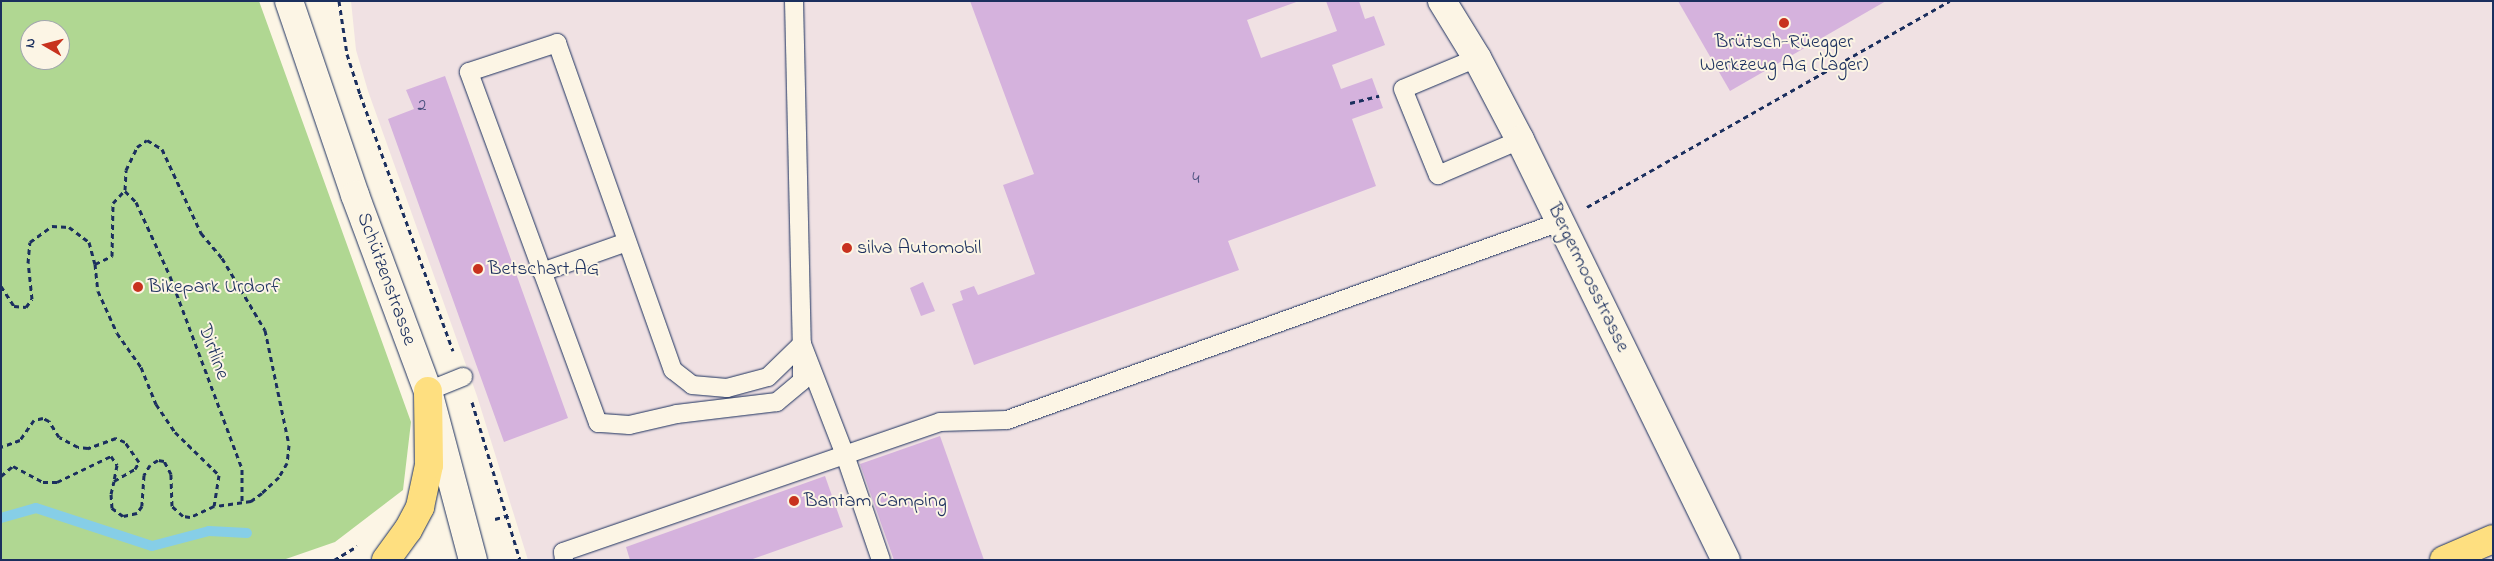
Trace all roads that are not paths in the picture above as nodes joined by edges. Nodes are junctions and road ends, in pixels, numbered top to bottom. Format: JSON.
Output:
{"nodes":[{"id":1,"x":289,"y":1,"type":"edge"},
{"id":2,"x":307,"y":1,"type":"edge"},
{"id":3,"x":794,"y":1,"type":"edge"},
{"id":4,"x":1442,"y":1,"type":"edge"},
{"id":5,"x":298,"y":30,"type":"junction"},
{"id":6,"x":1478,"y":58,"type":"junction"},
{"id":7,"x":1520,"y":140,"type":"junction"},
{"id":8,"x":1560,"y":222,"type":"junction"},
{"id":9,"x":628,"y":242,"type":"junction"},
{"id":10,"x":542,"y":272,"type":"junction"},
{"id":11,"x":802,"y":344,"type":"junction"},
{"id":12,"x":463,"y":377,"type":"road end"},
{"id":13,"x":428,"y":391,"type":"junction"},
{"id":14,"x":845,"y":455,"type":"junction"},
{"id":15,"x":2493,"y":539,"type":"edge"},
{"id":16,"x":386,"y":560,"type":"edge"},
{"id":17,"x":473,"y":560,"type":"edge"},
{"id":18,"x":564,"y":560,"type":"edge"},
{"id":19,"x":881,"y":560,"type":"edge"},
{"id":20,"x":1726,"y":560,"type":"edge"},
{"id":21,"x":2444,"y":560,"type":"edge"}],
"edges":[{"from":1,"to":5,"type":"main road","name":"Schützenstrasse"},
{"from":2,"to":5,"type":"main road"},
{"from":3,"to":11,"type":"lane"},
{"from":4,"to":6,"type":"main road","name":"Bergermoosstrasse"},
{"from":5,"to":13,"type":"main road","name":"Schützenstrasse"},
{"from":6,"to":7,"type":"main road","name":"Bergermoosstrasse"},
{"from":6,"to":7,"type":"lane"},
{"from":7,"to":8,"type":"main road","name":"Bergermoosstrasse"},
{"from":8,"to":14,"type":"lane"},
{"from":8,"to":20,"type":"main road","name":"Bergermoosstrasse"},
{"from":9,"to":10,"type":"lane"},
{"from":9,"to":10,"type":"lane"},
{"from":9,"to":11,"type":"lane"},
{"from":10,"to":11,"type":"lane"},
{"from":11,"to":14,"type":"lane"},
{"from":12,"to":13,"type":"lane"},
{"from":13,"to":16,"type":"main road"},
{"from":13,"to":17,"type":"main road","name":"Schützenstrasse"},
{"from":14,"to":18,"type":"lane"},
{"from":14,"to":19,"type":"lane"},
{"from":15,"to":21,"type":"main road"}]}
